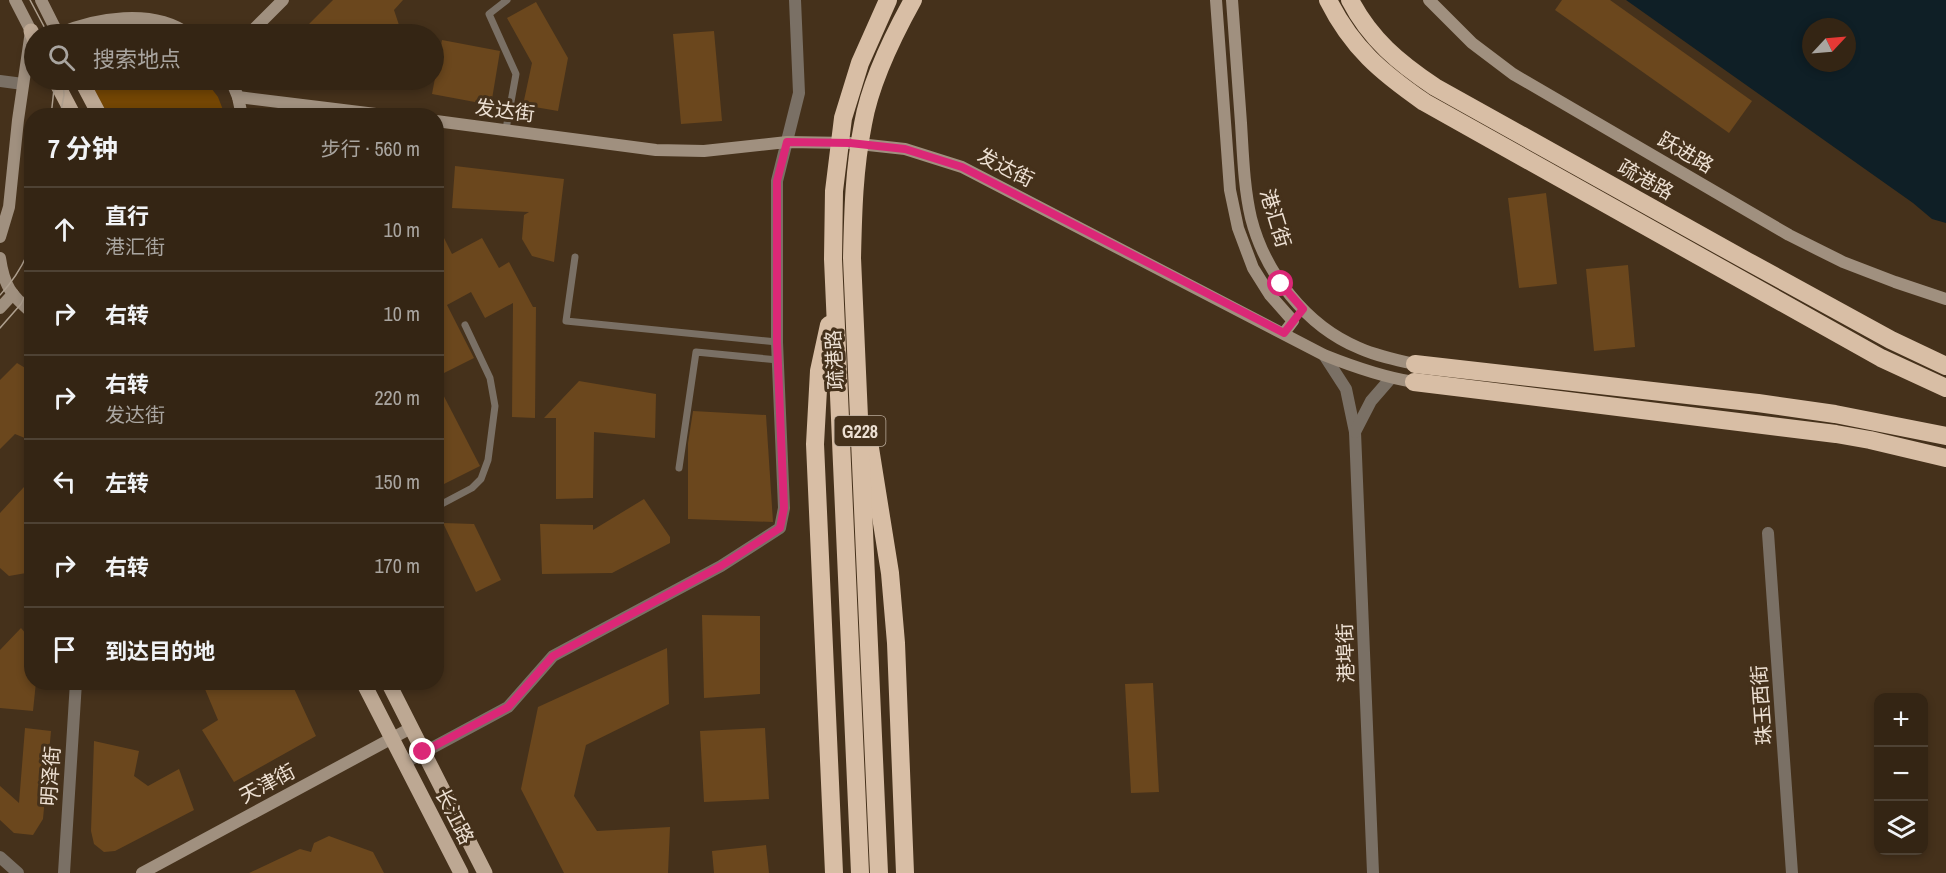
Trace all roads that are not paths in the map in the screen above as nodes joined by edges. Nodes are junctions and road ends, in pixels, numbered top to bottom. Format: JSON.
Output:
{"nodes":[{"id":1,"x":15,"y":0,"type":"edge"},
{"id":2,"x":41,"y":0,"type":"edge"},
{"id":3,"x":283,"y":0,"type":"edge"},
{"id":4,"x":507,"y":0,"type":"edge"},
{"id":5,"x":795,"y":0,"type":"edge"},
{"id":6,"x":888,"y":0,"type":"edge"},
{"id":7,"x":913,"y":0,"type":"edge"},
{"id":8,"x":1216,"y":0,"type":"edge"},
{"id":9,"x":1232,"y":0,"type":"edge"},
{"id":10,"x":1328,"y":0,"type":"edge"},
{"id":11,"x":1350,"y":0,"type":"edge"},
{"id":12,"x":1429,"y":0,"type":"edge"},
{"id":13,"x":28,"y":24,"type":"edge"},
{"id":14,"x":53,"y":24,"type":"edge"},
{"id":15,"x":86,"y":24,"type":"edge"},
{"id":16,"x":165,"y":24,"type":"edge"},
{"id":17,"x":259,"y":24,"type":"edge"},
{"id":18,"x":24,"y":79,"type":"edge"},
{"id":19,"x":0,"y":81,"type":"edge"},
{"id":20,"x":23,"y":84,"type":"junction"},
{"id":21,"x":60,"y":90,"type":"edge"},
{"id":22,"x":86,"y":90,"type":"edge"},
{"id":23,"x":235,"y":90,"type":"edge"},
{"id":24,"x":238,"y":97,"type":"junction"},
{"id":25,"x":70,"y":108,"type":"edge"},
{"id":26,"x":96,"y":108,"type":"edge"},
{"id":27,"x":240,"y":108,"type":"edge"},
{"id":28,"x":327,"y":108,"type":"edge"},
{"id":29,"x":444,"y":122,"type":"edge"},
{"id":30,"x":506,"y":129,"type":"junction"},
{"id":31,"x":787,"y":142,"type":"junction"},
{"id":32,"x":0,"y":237,"type":"edge"},
{"id":33,"x":575,"y":257,"type":"dead end"},
{"id":34,"x":0,"y":258,"type":"edge"},
{"id":35,"x":1743,"y":269,"type":"junction"},
{"id":36,"x":13,"y":294,"type":"junction"},
{"id":37,"x":1946,"y":299,"type":"edge"},
{"id":38,"x":835,"y":300,"type":"junction"},
{"id":39,"x":24,"y":305,"type":"edge"},
{"id":40,"x":0,"y":308,"type":"edge"},
{"id":41,"x":1303,"y":309,"type":"junction"},
{"id":42,"x":1293,"y":321,"type":"junction"},
{"id":43,"x":465,"y":325,"type":"dead end"},
{"id":44,"x":1284,"y":333,"type":"junction"},
{"id":45,"x":777,"y":342,"type":"junction"},
{"id":46,"x":1324,"y":355,"type":"junction"},
{"id":47,"x":778,"y":360,"type":"junction"},
{"id":48,"x":1946,"y":366,"type":"edge"},
{"id":49,"x":1415,"y":373,"type":"junction"},
{"id":50,"x":857,"y":376,"type":"junction"},
{"id":51,"x":1391,"y":378,"type":"junction"},
{"id":52,"x":1946,"y":388,"type":"edge"},
{"id":53,"x":1355,"y":432,"type":"junction"},
{"id":54,"x":1946,"y":436,"type":"edge"},
{"id":55,"x":1946,"y":458,"type":"edge"},
{"id":56,"x":679,"y":468,"type":"dead end"},
{"id":57,"x":444,"y":503,"type":"edge"},
{"id":58,"x":1768,"y":533,"type":"dead end"},
{"id":59,"x":75,"y":690,"type":"edge"},
{"id":60,"x":367,"y":690,"type":"edge"},
{"id":61,"x":392,"y":690,"type":"edge"},
{"id":62,"x":411,"y":728,"type":"junction"},
{"id":63,"x":392,"y":738,"type":"junction"},
{"id":64,"x":423,"y":752,"type":"junction"},
{"id":65,"x":404,"y":763,"type":"junction"},
{"id":66,"x":0,"y":857,"type":"edge"},
{"id":67,"x":18,"y":873,"type":"edge"},
{"id":68,"x":64,"y":873,"type":"edge"},
{"id":69,"x":142,"y":873,"type":"edge"},
{"id":70,"x":461,"y":873,"type":"edge"},
{"id":71,"x":485,"y":873,"type":"edge"},
{"id":72,"x":834,"y":873,"type":"edge"},
{"id":73,"x":860,"y":873,"type":"edge"},
{"id":74,"x":879,"y":873,"type":"edge"},
{"id":75,"x":905,"y":873,"type":"edge"},
{"id":76,"x":1373,"y":873,"type":"edge"},
{"id":77,"x":1792,"y":873,"type":"edge"}],
"edges":[{"from":1,"to":13,"type":"street"},
{"from":2,"to":14,"type":"street"},
{"from":3,"to":17,"type":"street"},
{"from":4,"to":30,"type":"lane"},
{"from":5,"to":31,"type":"street"},
{"from":6,"to":38,"type":"highway","name":"疏港路","number":"G228"},
{"from":7,"to":50,"type":"highway","name":"疏港路","number":"G228"},
{"from":8,"to":42,"type":"street","name":"港汇街"},
{"from":9,"to":41,"type":"street","name":"港汇街"},
{"from":10,"to":35,"type":"highway"},
{"from":11,"to":35,"type":"highway","name":"疏港路"},
{"from":12,"to":37,"type":"street","name":"跃进路"},
{"from":15,"to":16,"type":"street"},
{"from":18,"to":20,"type":"street"},
{"from":19,"to":20,"type":"street"},
{"from":20,"to":32,"type":"street"},
{"from":21,"to":25,"type":"main road"},
{"from":22,"to":26,"type":"main road"},
{"from":23,"to":24,"type":"street"},
{"from":24,"to":27,"type":"street"},
{"from":24,"to":28,"type":"street"},
{"from":29,"to":30,"type":"street","name":"发达街"},
{"from":30,"to":31,"type":"street","name":"发达街"},
{"from":31,"to":44,"type":"street","name":"发达街"},
{"from":31,"to":45,"type":"street"},
{"from":33,"to":45,"type":"lane"},
{"from":34,"to":36,"type":"street"},
{"from":35,"to":48,"type":"highway","name":"疏港路"},
{"from":35,"to":52,"type":"highway","name":"疏港路"},
{"from":36,"to":39,"type":"street"},
{"from":36,"to":40,"type":"street"},
{"from":38,"to":72,"type":"highway"},
{"from":38,"to":73,"type":"highway","name":"疏港路","number":"G228"},
{"from":41,"to":42,"type":"street"},
{"from":41,"to":49,"type":"street","name":"港汇街"},
{"from":42,"to":44,"type":"street"},
{"from":43,"to":57,"type":"lane"},
{"from":44,"to":46,"type":"street","name":"发达街"},
{"from":45,"to":47,"type":"street"},
{"from":46,"to":51,"type":"street","name":"发达街"},
{"from":46,"to":53,"type":"street","name":"港埠街"},
{"from":47,"to":56,"type":"lane"},
{"from":47,"to":64,"type":"street"},
{"from":49,"to":51,"type":"street","name":"发达街"},
{"from":49,"to":54,"type":"highway"},
{"from":49,"to":55,"type":"highway"},
{"from":50,"to":74,"type":"highway","name":"疏港路","number":"G228"},
{"from":50,"to":75,"type":"highway"},
{"from":51,"to":53,"type":"street"},
{"from":53,"to":76,"type":"street","name":"港埠街"},
{"from":58,"to":77,"type":"street","name":"珠玉西街"},
{"from":59,"to":68,"type":"street","name":"明泽街"},
{"from":60,"to":63,"type":"main road","name":"长江路"},
{"from":61,"to":62,"type":"main road","name":"长江路"},
{"from":62,"to":63,"type":"street","name":"天津街"},
{"from":62,"to":64,"type":"main road","name":"长江路"},
{"from":63,"to":65,"type":"main road","name":"长江路"},
{"from":63,"to":69,"type":"street","name":"天津街"},
{"from":64,"to":65,"type":"street"},
{"from":64,"to":71,"type":"main road","name":"长江路"},
{"from":65,"to":70,"type":"main road","name":"长江路"},
{"from":66,"to":67,"type":"street"}]}
